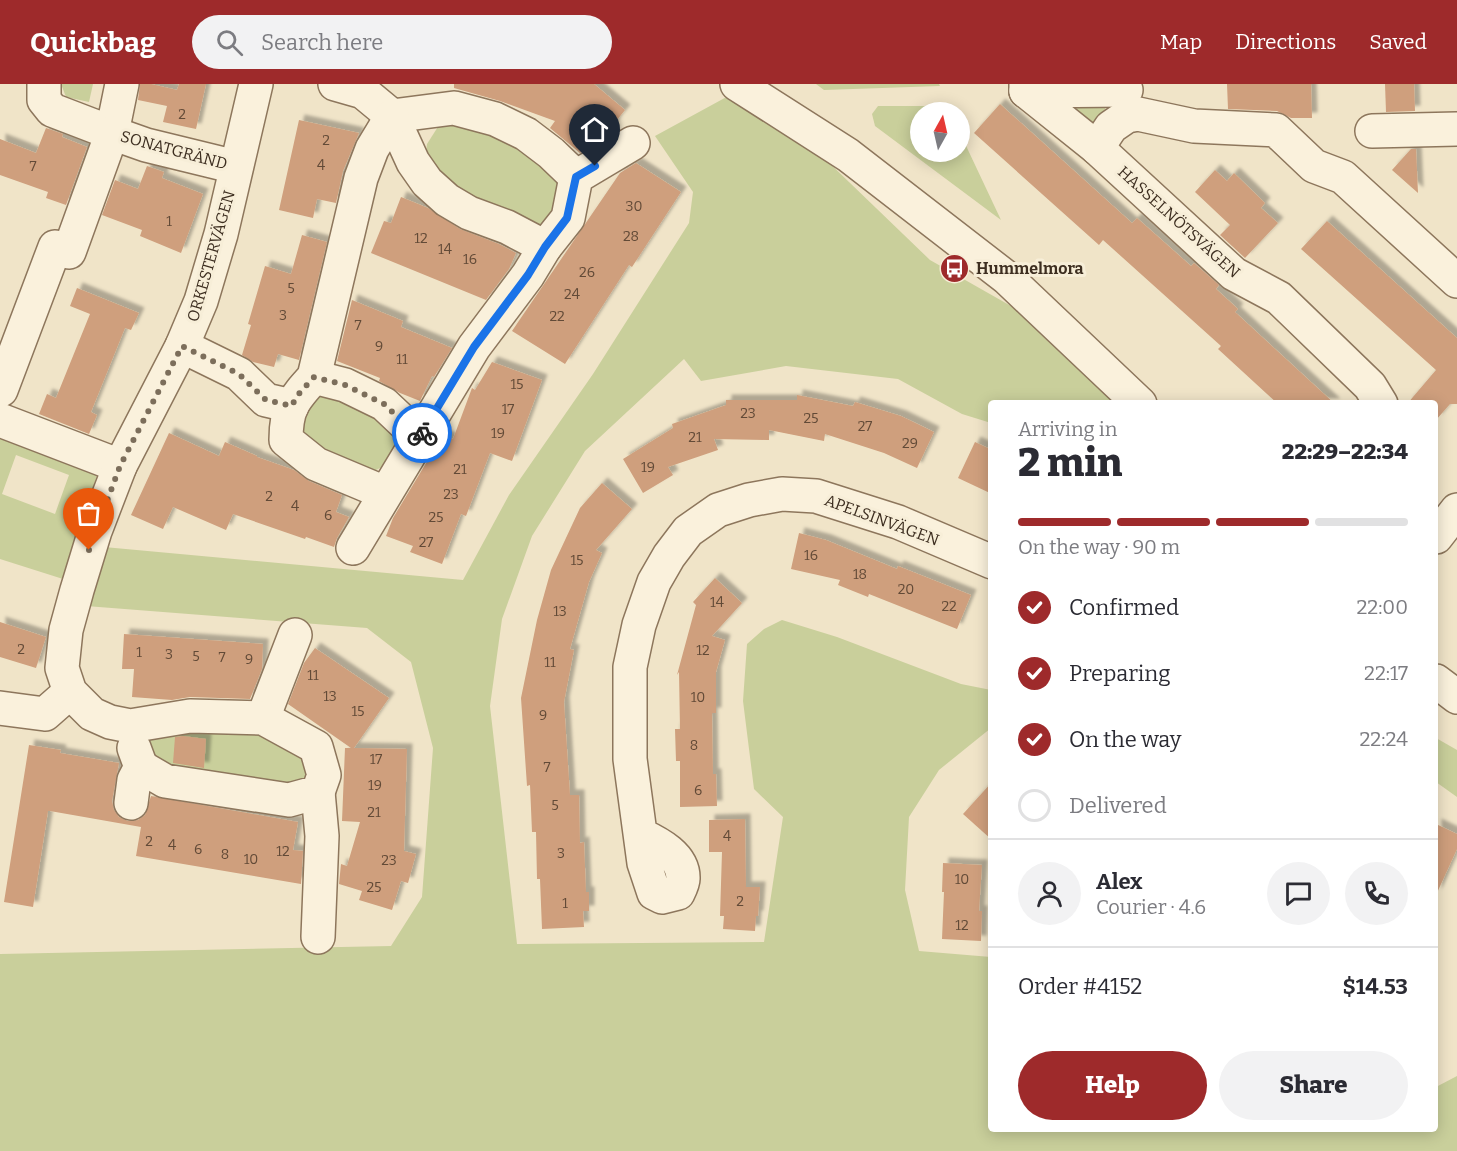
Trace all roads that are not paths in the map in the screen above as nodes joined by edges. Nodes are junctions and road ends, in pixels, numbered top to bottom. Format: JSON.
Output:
{"nodes":[{"id":1,"x":44,"y":84,"type":"edge"},
{"id":2,"x":122,"y":84,"type":"edge"},
{"id":3,"x":256,"y":84,"type":"edge"},
{"id":4,"x":335,"y":84,"type":"edge"},
{"id":5,"x":736,"y":84,"type":"edge"},
{"id":6,"x":1026,"y":88,"type":"edge"},
{"id":7,"x":1126,"y":97,"type":"edge"},
{"id":8,"x":392,"y":116,"type":"junction"},
{"id":9,"x":1457,"y":129,"type":"edge"},
{"id":10,"x":1372,"y":131,"type":"dead end"},
{"id":11,"x":112,"y":133,"type":"junction"},
{"id":12,"x":633,"y":143,"type":"dead end"},
{"id":13,"x":1097,"y":148,"type":"junction"},
{"id":14,"x":236,"y":166,"type":"junction"},
{"id":15,"x":576,"y":177,"type":"junction"},
{"id":16,"x":545,"y":247,"type":"junction"},
{"id":17,"x":1457,"y":280,"type":"edge"},
{"id":18,"x":182,"y":346,"type":"junction"},
{"id":19,"x":314,"y":377,"type":"junction"},
{"id":20,"x":1,"y":390,"type":"edge"},
{"id":21,"x":1136,"y":400,"type":"edge"},
{"id":22,"x":1379,"y":400,"type":"edge"},
{"id":23,"x":292,"y":406,"type":"junction"},
{"id":24,"x":0,"y":420,"type":"edge"},
{"id":25,"x":419,"y":437,"type":"junction"},
{"id":26,"x":120,"y":466,"type":"junction"},
{"id":27,"x":386,"y":493,"type":"junction"},
{"id":28,"x":1457,"y":510,"type":"edge"},
{"id":29,"x":1438,"y":534,"type":"edge"},
{"id":30,"x":353,"y":548,"type":"dead end"},
{"id":31,"x":988,"y":560,"type":"edge"},
{"id":32,"x":295,"y":635,"type":"dead end"},
{"id":33,"x":1438,"y":683,"type":"edge"},
{"id":34,"x":70,"y":692,"type":"junction"},
{"id":35,"x":1457,"y":697,"type":"edge"},
{"id":36,"x":0,"y":708,"type":"edge"},
{"id":37,"x":263,"y":718,"type":"junction"},
{"id":38,"x":130,"y":726,"type":"junction"},
{"id":39,"x":141,"y":767,"type":"junction"},
{"id":40,"x":318,"y":792,"type":"junction"},
{"id":41,"x":131,"y":803,"type":"dead end"},
{"id":42,"x":654,"y":893,"type":"dead end"},
{"id":43,"x":318,"y":937,"type":"dead end"}],
"edges":[{"from":1,"to":11,"type":"street","name":"SONATGRÄND"},
{"from":2,"to":11,"type":"street","name":"SONATGRÄND"},
{"from":3,"to":14,"type":"street","name":"ORKESTERVÄGEN"},
{"from":4,"to":8,"type":"street"},
{"from":5,"to":21,"type":"street"},
{"from":6,"to":7,"type":"street"},
{"from":6,"to":13,"type":"street","name":"HASSELNÖTSVÄGEN"},
{"from":7,"to":13,"type":"street"},
{"from":7,"to":17,"type":"street"},
{"from":8,"to":15,"type":"street"},
{"from":8,"to":16,"type":"street"},
{"from":8,"to":19,"type":"street"},
{"from":9,"to":10,"type":"street"},
{"from":11,"to":14,"type":"street","name":"SONATGRÄND"},
{"from":11,"to":20,"type":"street","name":"SONATGRÄND"},
{"from":12,"to":15,"type":"street"},
{"from":13,"to":22,"type":"street","name":"HASSELNÖTSVÄGEN"},
{"from":14,"to":18,"type":"street","name":"ORKESTERVÄGEN"},
{"from":15,"to":16,"type":"street"},
{"from":16,"to":25,"type":"street"},
{"from":18,"to":23,"type":"street"},
{"from":18,"to":26,"type":"street","name":"ORKESTERVÄGEN"},
{"from":19,"to":23,"type":"street"},
{"from":19,"to":25,"type":"street"},
{"from":23,"to":27,"type":"street"},
{"from":24,"to":26,"type":"street"},
{"from":25,"to":27,"type":"street"},
{"from":26,"to":34,"type":"street","name":"ORKESTERVÄGEN"},
{"from":27,"to":30,"type":"street"},
{"from":28,"to":29,"type":"street"},
{"from":31,"to":42,"type":"street","name":"APELSINVÄGEN"},
{"from":32,"to":37,"type":"street"},
{"from":33,"to":35,"type":"street"},
{"from":34,"to":36,"type":"street"},
{"from":34,"to":38,"type":"street"},
{"from":37,"to":38,"type":"street"},
{"from":37,"to":40,"type":"street"},
{"from":38,"to":39,"type":"street"},
{"from":39,"to":40,"type":"street"},
{"from":39,"to":41,"type":"street"},
{"from":40,"to":43,"type":"street"}]}
